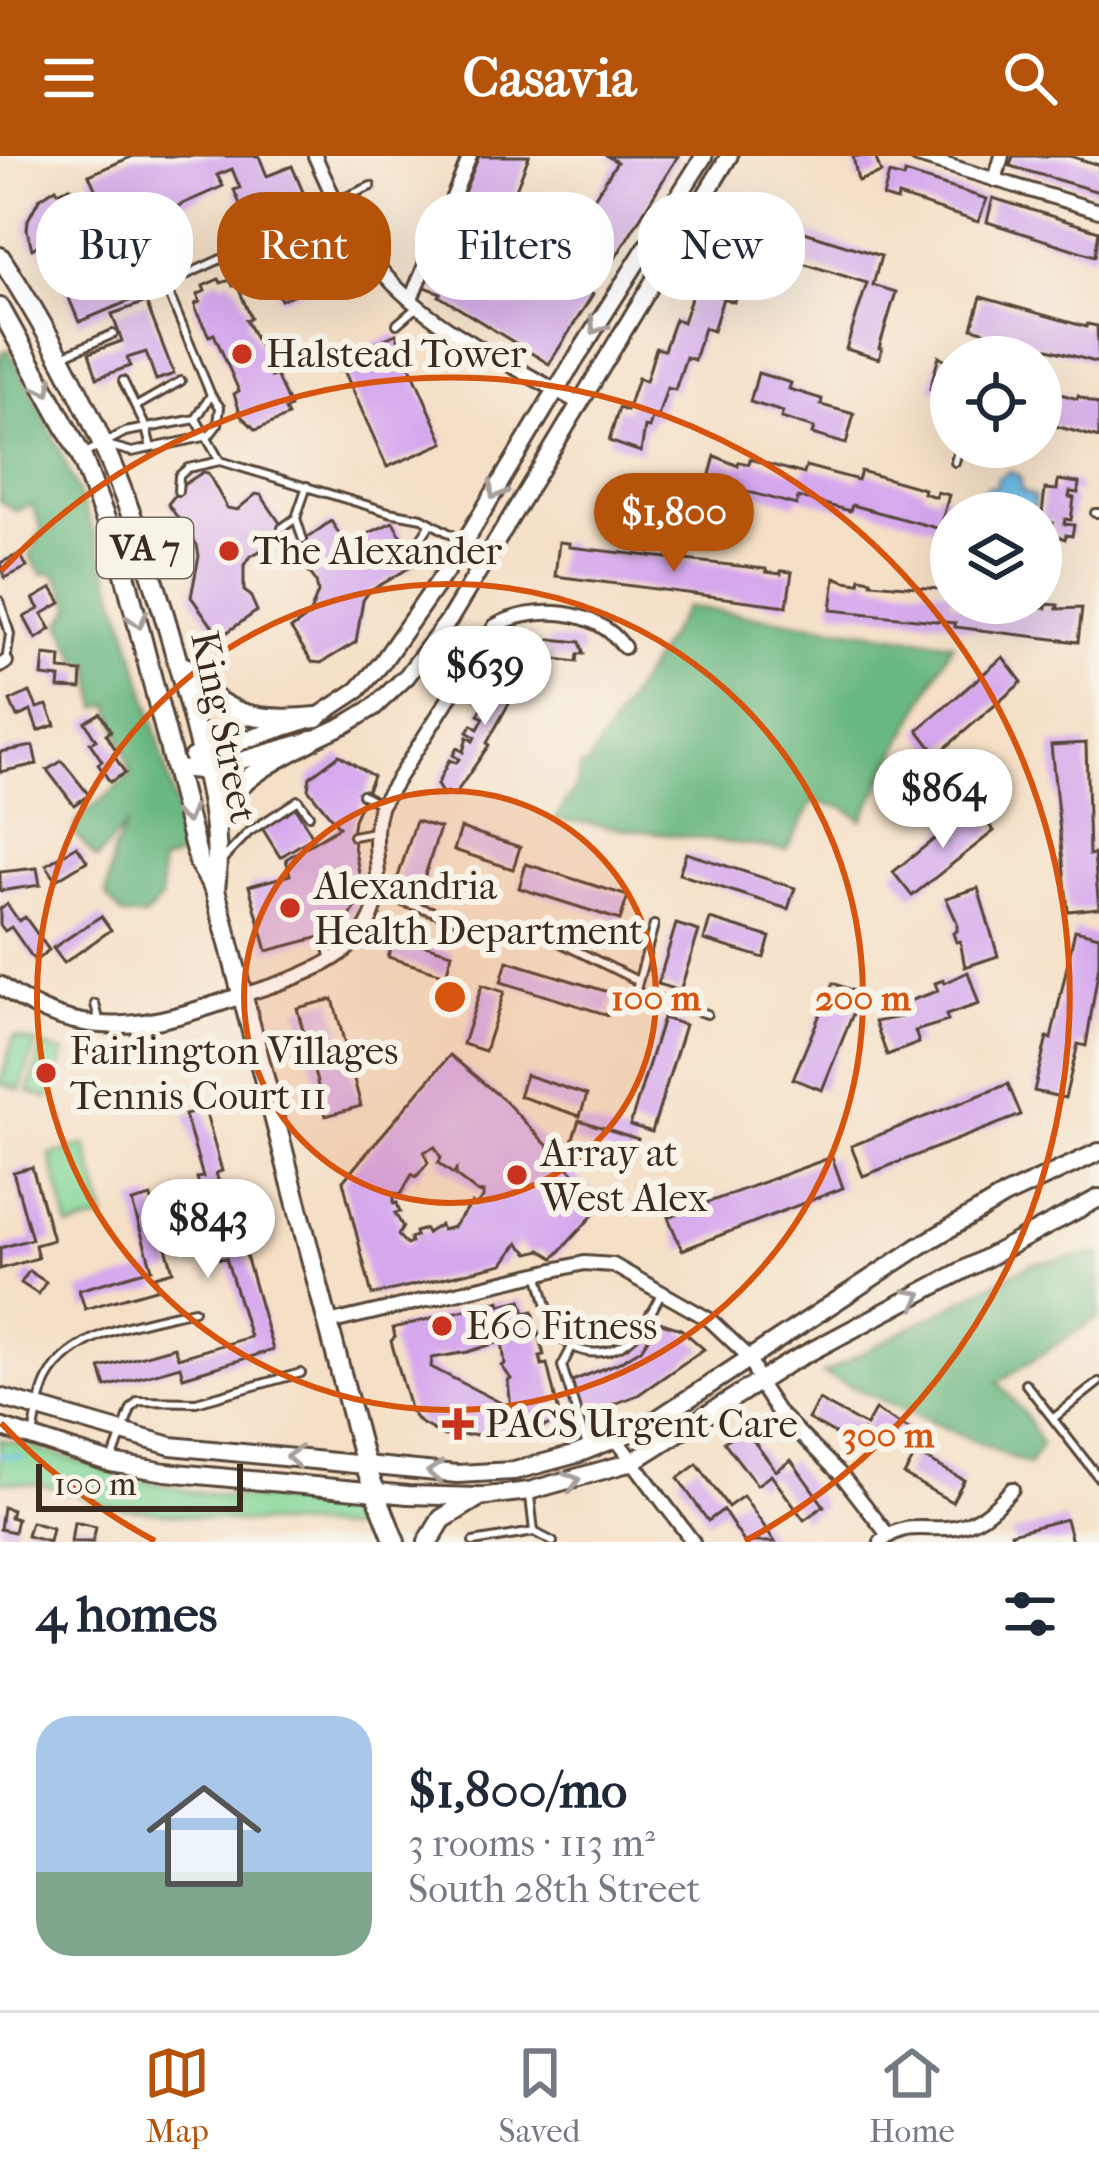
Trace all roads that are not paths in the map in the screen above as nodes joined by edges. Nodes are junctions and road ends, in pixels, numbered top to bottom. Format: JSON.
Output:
{"nodes":[{"id":1,"x":315,"y":156,"type":"edge"},
{"id":2,"x":470,"y":156,"type":"edge"},
{"id":3,"x":704,"y":156,"type":"edge"},
{"id":4,"x":916,"y":156,"type":"edge"},
{"id":5,"x":1002,"y":156,"type":"edge"},
{"id":6,"x":725,"y":158,"type":"edge"},
{"id":7,"x":995,"y":180,"type":"junction"},
{"id":8,"x":370,"y":185,"type":"dead end"},
{"id":9,"x":331,"y":192,"type":"edge"},
{"id":10,"x":356,"y":192,"type":"edge"},
{"id":11,"x":1099,"y":211,"type":"edge"},
{"id":12,"x":0,"y":257,"type":"edge"},
{"id":13,"x":391,"y":279,"type":"edge"},
{"id":14,"x":173,"y":300,"type":"edge"},
{"id":15,"x":415,"y":301,"type":"junction"},
{"id":16,"x":0,"y":308,"type":"edge"},
{"id":17,"x":398,"y":324,"type":"dead end"},
{"id":18,"x":113,"y":334,"type":"dead end"},
{"id":19,"x":61,"y":356,"type":"junction"},
{"id":20,"x":123,"y":381,"type":"dead end"},
{"id":21,"x":181,"y":381,"type":"dead end"},
{"id":22,"x":556,"y":390,"type":"junction"},
{"id":23,"x":211,"y":394,"type":"junction"},
{"id":24,"x":577,"y":402,"type":"junction"},
{"id":25,"x":137,"y":406,"type":"junction"},
{"id":26,"x":196,"y":419,"type":"junction"},
{"id":27,"x":146,"y":428,"type":"junction"},
{"id":28,"x":209,"y":436,"type":"junction"},
{"id":29,"x":106,"y":445,"type":"junction"},
{"id":30,"x":151,"y":448,"type":"junction"},
{"id":31,"x":81,"y":455,"type":"junction"},
{"id":32,"x":220,"y":461,"type":"junction"},
{"id":33,"x":307,"y":486,"type":"junction"},
{"id":34,"x":178,"y":490,"type":"dead end"},
{"id":35,"x":296,"y":518,"type":"junction"},
{"id":36,"x":431,"y":523,"type":"junction"},
{"id":37,"x":282,"y":528,"type":"dead end"},
{"id":38,"x":303,"y":540,"type":"dead end"},
{"id":39,"x":465,"y":542,"type":"junction"},
{"id":40,"x":412,"y":552,"type":"dead end"},
{"id":41,"x":488,"y":555,"type":"junction"},
{"id":42,"x":0,"y":601,"type":"edge"},
{"id":43,"x":623,"y":647,"type":"dead end"},
{"id":44,"x":176,"y":653,"type":"junction"},
{"id":45,"x":3,"y":664,"type":"edge"},
{"id":46,"x":317,"y":717,"type":"junction"},
{"id":47,"x":312,"y":740,"type":"junction"},
{"id":48,"x":203,"y":761,"type":"junction"},
{"id":49,"x":173,"y":768,"type":"junction"},
{"id":50,"x":362,"y":794,"type":"dead end"},
{"id":51,"x":381,"y":805,"type":"junction"},
{"id":52,"x":309,"y":815,"type":"dead end"},
{"id":53,"x":374,"y":832,"type":"junction"},
{"id":54,"x":352,"y":836,"type":"dead end"},
{"id":55,"x":215,"y":839,"type":"junction"},
{"id":56,"x":219,"y":862,"type":"junction"},
{"id":57,"x":215,"y":890,"type":"junction"},
{"id":58,"x":360,"y":893,"type":"dead end"},
{"id":59,"x":377,"y":898,"type":"junction"},
{"id":60,"x":654,"y":925,"type":"dead end"},
{"id":61,"x":325,"y":936,"type":"dead end"},
{"id":62,"x":546,"y":936,"type":"junction"},
{"id":63,"x":649,"y":942,"type":"junction"},
{"id":64,"x":331,"y":960,"type":"junction"},
{"id":65,"x":637,"y":980,"type":"junction"},
{"id":66,"x":0,"y":985,"type":"edge"},
{"id":67,"x":45,"y":991,"type":"dead end"},
{"id":68,"x":636,"y":992,"type":"junction"},
{"id":69,"x":242,"y":995,"type":"junction"},
{"id":70,"x":95,"y":1004,"type":"dead end"},
{"id":71,"x":31,"y":1006,"type":"junction"},
{"id":72,"x":631,"y":1008,"type":"dead end"},
{"id":73,"x":707,"y":1014,"type":"dead end"},
{"id":74,"x":101,"y":1026,"type":"junction"},
{"id":75,"x":1099,"y":1152,"type":"edge"},
{"id":76,"x":1099,"y":1198,"type":"edge"},
{"id":77,"x":538,"y":1274,"type":"junction"},
{"id":78,"x":662,"y":1292,"type":"junction"},
{"id":79,"x":194,"y":1310,"type":"dead end"},
{"id":80,"x":328,"y":1323,"type":"junction"},
{"id":81,"x":572,"y":1347,"type":"junction"},
{"id":82,"x":750,"y":1358,"type":"junction"},
{"id":83,"x":301,"y":1373,"type":"dead end"},
{"id":84,"x":1099,"y":1382,"type":"edge"},
{"id":85,"x":1025,"y":1383,"type":"dead end"},
{"id":86,"x":760,"y":1384,"type":"junction"},
{"id":87,"x":0,"y":1397,"type":"edge"},
{"id":88,"x":40,"y":1406,"type":"junction"},
{"id":89,"x":1054,"y":1417,"type":"junction"},
{"id":90,"x":0,"y":1427,"type":"edge"},
{"id":91,"x":123,"y":1433,"type":"junction"},
{"id":92,"x":32,"y":1437,"type":"junction"},
{"id":93,"x":616,"y":1439,"type":"junction"},
{"id":94,"x":589,"y":1450,"type":"junction"},
{"id":95,"x":111,"y":1462,"type":"junction"},
{"id":96,"x":632,"y":1462,"type":"junction"},
{"id":97,"x":365,"y":1465,"type":"junction"},
{"id":98,"x":1099,"y":1478,"type":"edge"},
{"id":99,"x":1012,"y":1489,"type":"dead end"},
{"id":100,"x":373,"y":1491,"type":"junction"},
{"id":101,"x":529,"y":1491,"type":"junction"},
{"id":102,"x":478,"y":1497,"type":"junction"},
{"id":103,"x":534,"y":1532,"type":"junction"},
{"id":104,"x":948,"y":1535,"type":"edge"},
{"id":105,"x":885,"y":1539,"type":"edge"},
{"id":106,"x":395,"y":1542,"type":"edge"},
{"id":107,"x":428,"y":1542,"type":"edge"},
{"id":108,"x":473,"y":1542,"type":"edge"},
{"id":109,"x":553,"y":1542,"type":"edge"},
{"id":110,"x":694,"y":1542,"type":"edge"}],
"edges":[{"from":1,"to":9,"type":"street"},
{"from":2,"to":15,"type":"street"},
{"from":3,"to":22,"type":"street","one_way":true},
{"from":4,"to":7,"type":"street"},
{"from":5,"to":7,"type":"street"},
{"from":6,"to":24,"type":"street"},
{"from":7,"to":11,"type":"street"},
{"from":8,"to":10,"type":"lane"},
{"from":12,"to":19,"type":"main road","name":"King Street","number":"VA 7"},
{"from":13,"to":15,"type":"street"},
{"from":14,"to":23,"type":"lane"},
{"from":15,"to":17,"type":"lane"},
{"from":15,"to":22,"type":"street"},
{"from":16,"to":31,"type":"main road","name":"King Street","number":"VA 7","one_way":true},
{"from":18,"to":19,"type":"lane"},
{"from":19,"to":29,"type":"main road","name":"King Street","number":"VA 7"},
{"from":20,"to":25,"type":"lane"},
{"from":21,"to":25,"type":"lane"},
{"from":22,"to":24,"type":"street"},
{"from":22,"to":39,"type":"street","one_way":true},
{"from":23,"to":26,"type":"lane"},
{"from":23,"to":28,"type":"lane"},
{"from":24,"to":41,"type":"street"},
{"from":25,"to":27,"type":"lane"},
{"from":26,"to":27,"type":"lane"},
{"from":26,"to":28,"type":"lane"},
{"from":27,"to":29,"type":"lane"},
{"from":27,"to":30,"type":"lane"},
{"from":28,"to":30,"type":"lane"},
{"from":28,"to":32,"type":"lane"},
{"from":29,"to":30,"type":"lane"},
{"from":29,"to":31,"type":"lane"},
{"from":29,"to":44,"type":"main road","name":"King Street","number":"VA 7"},
{"from":31,"to":49,"type":"main road","name":"King Street","number":"VA 7","one_way":true},
{"from":32,"to":33,"type":"lane"},
{"from":32,"to":34,"type":"lane"},
{"from":33,"to":35,"type":"lane"},
{"from":33,"to":36,"type":"lane"},
{"from":35,"to":37,"type":"lane"},
{"from":35,"to":38,"type":"lane"},
{"from":36,"to":39,"type":"lane"},
{"from":36,"to":40,"type":"lane"},
{"from":39,"to":41,"type":"lane"},
{"from":39,"to":46,"type":"street"},
{"from":41,"to":47,"type":"street"},
{"from":42,"to":45,"type":"lane"},
{"from":43,"to":51,"type":"street"},
{"from":44,"to":46,"type":"main road"},
{"from":44,"to":48,"type":"main road","name":"King Street","number":"VA 7"},
{"from":46,"to":48,"type":"street"},
{"from":47,"to":48,"type":"street"},
{"from":47,"to":55,"type":"main road"},
{"from":48,"to":49,"type":"street"},
{"from":48,"to":55,"type":"main road","name":"King Street","number":"VA 7"},
{"from":49,"to":57,"type":"main road","name":"King Street","number":"VA 7","one_way":true},
{"from":50,"to":51,"type":"lane"},
{"from":51,"to":53,"type":"street"},
{"from":52,"to":56,"type":"lane"},
{"from":53,"to":54,"type":"lane"},
{"from":53,"to":59,"type":"street"},
{"from":55,"to":56,"type":"main road","name":"King Street","number":"VA 7"},
{"from":56,"to":57,"type":"main road","name":"King Street","number":"VA 7"},
{"from":57,"to":69,"type":"main road","name":"King Street","number":"VA 7"},
{"from":58,"to":59,"type":"lane"},
{"from":59,"to":62,"type":"lane"},
{"from":59,"to":64,"type":"street"},
{"from":60,"to":63,"type":"lane"},
{"from":61,"to":64,"type":"lane"},
{"from":62,"to":63,"type":"lane"},
{"from":62,"to":65,"type":"lane"},
{"from":63,"to":65,"type":"lane"},
{"from":64,"to":69,"type":"street"},
{"from":65,"to":68,"type":"lane"},
{"from":66,"to":71,"type":"street"},
{"from":67,"to":71,"type":"lane"},
{"from":68,"to":72,"type":"lane"},
{"from":68,"to":73,"type":"lane"},
{"from":69,"to":74,"type":"street"},
{"from":69,"to":80,"type":"main road","name":"King Street","number":"VA 7"},
{"from":70,"to":74,"type":"lane"},
{"from":71,"to":74,"type":"street"},
{"from":75,"to":82,"type":"main road"},
{"from":86,"to":76,"type":"main road","one_way":true},
{"from":77,"to":78,"type":"street"},
{"from":77,"to":80,"type":"street"},
{"from":77,"to":81,"type":"lane"},
{"from":78,"to":81,"type":"lane"},
{"from":78,"to":82,"type":"street"},
{"from":79,"to":88,"type":"lane"},
{"from":80,"to":97,"type":"main road","name":"King Street","number":"VA 7"},
{"from":81,"to":94,"type":"lane"},
{"from":82,"to":86,"type":"street"},
{"from":82,"to":93,"type":"main road"},
{"from":83,"to":91,"type":"lane"},
{"from":84,"to":89,"type":"lane"},
{"from":85,"to":89,"type":"lane"},
{"from":86,"to":96,"type":"main road"},
{"from":86,"to":105,"type":"street"},
{"from":87,"to":88,"type":"main road"},
{"from":88,"to":91,"type":"main road"},
{"from":88,"to":92,"type":"lane"},
{"from":89,"to":98,"type":"lane"},
{"from":90,"to":92,"type":"main road"},
{"from":91,"to":95,"type":"lane"},
{"from":97,"to":91,"type":"main road","one_way":true},
{"from":92,"to":95,"type":"main road"},
{"from":93,"to":94,"type":"main road"},
{"from":93,"to":96,"type":"street"},
{"from":94,"to":97,"type":"main road","one_way":true},
{"from":95,"to":100,"type":"main road"},
{"from":101,"to":96,"type":"main road","one_way":true},
{"from":96,"to":110,"type":"street"},
{"from":97,"to":100,"type":"main road","name":"King Street","number":"VA 7"},
{"from":99,"to":104,"type":"street"},
{"from":100,"to":102,"type":"main road"},
{"from":100,"to":106,"type":"main road","name":"King Street","number":"VA 7"},
{"from":101,"to":102,"type":"main road"},
{"from":101,"to":103,"type":"lane"},
{"from":102,"to":107,"type":"main road"},
{"from":103,"to":108,"type":"lane"},
{"from":103,"to":109,"type":"lane"},
{"from":104,"to":105,"type":"street"}]}
